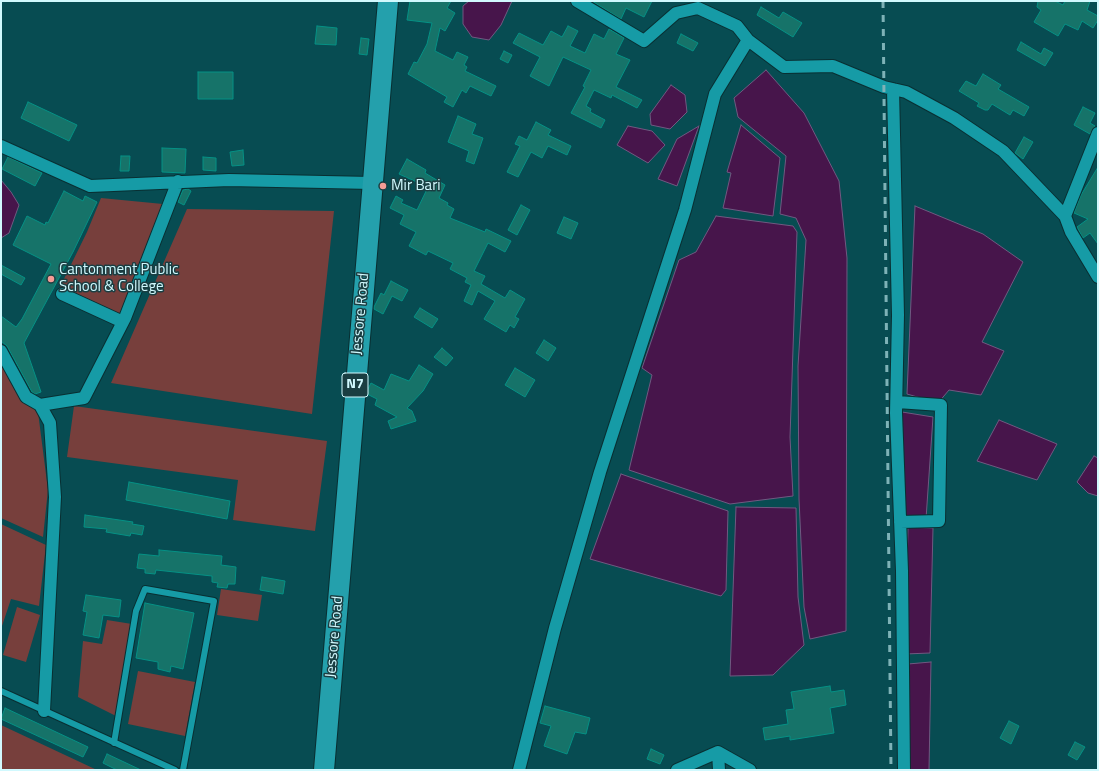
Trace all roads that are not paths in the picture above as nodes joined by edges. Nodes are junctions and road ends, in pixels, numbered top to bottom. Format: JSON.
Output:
{"nodes":[{"id":1,"x":388,"y":1,"type":"edge"},
{"id":2,"x":577,"y":1,"type":"edge"},
{"id":3,"x":748,"y":40,"type":"junction"},
{"id":4,"x":893,"y":89,"type":"junction"},
{"id":5,"x":1098,"y":133,"type":"edge"},
{"id":6,"x":1,"y":146,"type":"edge"},
{"id":7,"x":178,"y":181,"type":"junction"},
{"id":8,"x":372,"y":183,"type":"junction"},
{"id":9,"x":1065,"y":216,"type":"junction"},
{"id":10,"x":1098,"y":277,"type":"edge"},
{"id":11,"x":62,"y":294,"type":"dead end"},
{"id":12,"x":123,"y":322,"type":"junction"},
{"id":13,"x":1,"y":351,"type":"edge"},
{"id":14,"x":897,"y":402,"type":"junction"},
{"id":15,"x":40,"y":406,"type":"junction"},
{"id":16,"x":900,"y":522,"type":"junction"},
{"id":17,"x":1,"y":691,"type":"edge"},
{"id":18,"x":44,"y":711,"type":"junction"},
{"id":19,"x":114,"y":743,"type":"junction"},
{"id":20,"x":718,"y":752,"type":"junction"},
{"id":21,"x":175,"y":770,"type":"edge"},
{"id":22,"x":183,"y":770,"type":"edge"},
{"id":23,"x":324,"y":770,"type":"edge"},
{"id":24,"x":519,"y":770,"type":"edge"},
{"id":25,"x":677,"y":770,"type":"edge"},
{"id":26,"x":719,"y":770,"type":"edge"},
{"id":27,"x":750,"y":770,"type":"edge"},
{"id":28,"x":904,"y":770,"type":"edge"}],
"edges":[{"from":1,"to":8,"type":"highway","name":"Jessore Road","number":"N7"},
{"from":2,"to":3,"type":"street"},
{"from":3,"to":4,"type":"street"},
{"from":3,"to":24,"type":"street"},
{"from":4,"to":9,"type":"street"},
{"from":4,"to":14,"type":"street"},
{"from":5,"to":9,"type":"street"},
{"from":6,"to":7,"type":"street"},
{"from":7,"to":8,"type":"street"},
{"from":7,"to":12,"type":"street"},
{"from":8,"to":23,"type":"highway","name":"Jessore Road","number":"N7"},
{"from":9,"to":10,"type":"street"},
{"from":11,"to":12,"type":"street"},
{"from":12,"to":15,"type":"street"},
{"from":13,"to":15,"type":"street"},
{"from":14,"to":16,"type":"street"},
{"from":14,"to":16,"type":"street"},
{"from":15,"to":18,"type":"street"},
{"from":16,"to":28,"type":"street"},
{"from":17,"to":18,"type":"lane"},
{"from":18,"to":19,"type":"lane"},
{"from":19,"to":21,"type":"lane"},
{"from":19,"to":22,"type":"lane"},
{"from":20,"to":25,"type":"street"},
{"from":20,"to":26,"type":"street"},
{"from":20,"to":27,"type":"street"}]}
